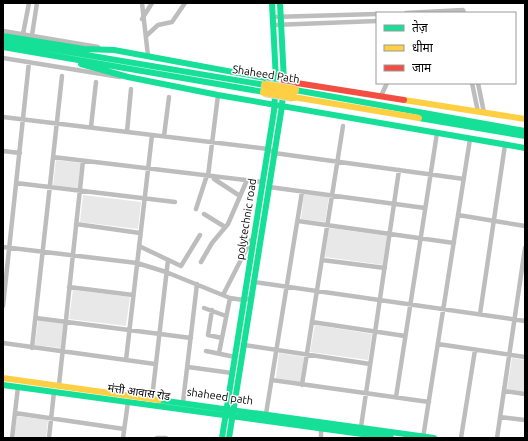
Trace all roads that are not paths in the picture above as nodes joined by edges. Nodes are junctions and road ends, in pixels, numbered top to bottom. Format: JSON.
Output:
{"nodes":[{"id":1,"x":29,"y":3,"type":"edge"},
{"id":2,"x":37,"y":3,"type":"edge"},
{"id":3,"x":142,"y":3,"type":"edge"},
{"id":4,"x":152,"y":3,"type":"edge"},
{"id":5,"x":185,"y":3,"type":"edge"},
{"id":6,"x":272,"y":3,"type":"edge"},
{"id":7,"x":280,"y":3,"type":"edge"},
{"id":8,"x":376,"y":14,"type":"edge"},
{"id":9,"x":142,"y":19,"type":"junction"},
{"id":10,"x":276,"y":21,"type":"junction"},
{"id":11,"x":376,"y":21,"type":"edge"},
{"id":12,"x":3,"y":31,"type":"edge"},
{"id":13,"x":23,"y":34,"type":"junction"},
{"id":14,"x":3,"y":36,"type":"edge"},
{"id":15,"x":32,"y":36,"type":"junction"},
{"id":16,"x":146,"y":36,"type":"junction"},
{"id":17,"x":3,"y":41,"type":"edge"},
{"id":18,"x":3,"y":47,"type":"edge"},
{"id":19,"x":70,"y":49,"type":"junction"},
{"id":20,"x":114,"y":50,"type":"junction"},
{"id":21,"x":3,"y":51,"type":"edge"},
{"id":22,"x":43,"y":55,"type":"junction"},
{"id":23,"x":148,"y":56,"type":"junction"},
{"id":24,"x":3,"y":58,"type":"edge"},
{"id":25,"x":29,"y":62,"type":"junction"},
{"id":26,"x":79,"y":67,"type":"junction"},
{"id":27,"x":62,"y":76,"type":"dead end"},
{"id":28,"x":280,"y":80,"type":"junction"},
{"id":29,"x":96,"y":82,"type":"dead end"},
{"id":30,"x":387,"y":84,"type":"edge"},
{"id":31,"x":472,"y":84,"type":"edge"},
{"id":32,"x":478,"y":84,"type":"edge"},
{"id":33,"x":131,"y":89,"type":"dead end"},
{"id":34,"x":265,"y":89,"type":"junction"},
{"id":35,"x":294,"y":93,"type":"junction"},
{"id":36,"x":218,"y":95,"type":"junction"},
{"id":37,"x":381,"y":96,"type":"junction"},
{"id":38,"x":169,"y":97,"type":"dead end"},
{"id":39,"x":278,"y":106,"type":"junction"},
{"id":40,"x":481,"y":112,"type":"junction"},
{"id":41,"x":3,"y":117,"type":"edge"},
{"id":42,"x":23,"y":119,"type":"junction"},
{"id":43,"x":525,"y":120,"type":"edge"},
{"id":44,"x":56,"y":123,"type":"junction"},
{"id":45,"x":343,"y":126,"type":"dead end"},
{"id":46,"x":91,"y":128,"type":"junction"},
{"id":47,"x":525,"y":131,"type":"edge"},
{"id":48,"x":126,"y":132,"type":"junction"},
{"id":49,"x":437,"y":133,"type":"junction"},
{"id":50,"x":152,"y":135,"type":"junction"},
{"id":51,"x":164,"y":136,"type":"junction"},
{"id":52,"x":525,"y":136,"type":"edge"},
{"id":53,"x":470,"y":139,"type":"junction"},
{"id":54,"x":212,"y":142,"type":"junction"},
{"id":55,"x":505,"y":145,"type":"junction"},
{"id":56,"x":525,"y":148,"type":"edge"},
{"id":57,"x":3,"y":151,"type":"edge"},
{"id":58,"x":271,"y":151,"type":"junction"},
{"id":59,"x":20,"y":153,"type":"junction"},
{"id":60,"x":53,"y":157,"type":"junction"},
{"id":61,"x":83,"y":161,"type":"junction"},
{"id":62,"x":337,"y":162,"type":"junction"},
{"id":63,"x":148,"y":169,"type":"junction"},
{"id":64,"x":398,"y":170,"type":"junction"},
{"id":65,"x":430,"y":174,"type":"junction"},
{"id":66,"x":207,"y":176,"type":"junction"},
{"id":67,"x":214,"y":176,"type":"junction"},
{"id":68,"x":464,"y":179,"type":"junction"},
{"id":69,"x":247,"y":180,"type":"junction"},
{"id":70,"x":16,"y":183,"type":"junction"},
{"id":71,"x":266,"y":184,"type":"junction"},
{"id":72,"x":50,"y":187,"type":"junction"},
{"id":73,"x":80,"y":191,"type":"junction"},
{"id":74,"x":302,"y":192,"type":"junction"},
{"id":75,"x":240,"y":196,"type":"junction"},
{"id":76,"x":332,"y":196,"type":"junction"},
{"id":77,"x":144,"y":199,"type":"junction"},
{"id":78,"x":174,"y":202,"type":"dead end"},
{"id":79,"x":395,"y":204,"type":"junction"},
{"id":80,"x":425,"y":208,"type":"junction"},
{"id":81,"x":196,"y":209,"type":"dead end"},
{"id":82,"x":204,"y":214,"type":"dead end"},
{"id":83,"x":458,"y":215,"type":"junction"},
{"id":84,"x":298,"y":221,"type":"junction"},
{"id":85,"x":494,"y":221,"type":"junction"},
{"id":86,"x":76,"y":224,"type":"junction"},
{"id":87,"x":327,"y":225,"type":"junction"},
{"id":88,"x":525,"y":226,"type":"edge"},
{"id":89,"x":225,"y":227,"type":"junction"},
{"id":90,"x":140,"y":233,"type":"junction"},
{"id":91,"x":390,"y":234,"type":"junction"},
{"id":92,"x":200,"y":235,"type":"dead end"},
{"id":93,"x":420,"y":238,"type":"junction"},
{"id":94,"x":254,"y":241,"type":"junction"},
{"id":95,"x":454,"y":243,"type":"junction"},
{"id":96,"x":3,"y":246,"type":"edge"},
{"id":97,"x":139,"y":246,"type":"junction"},
{"id":98,"x":9,"y":247,"type":"junction"},
{"id":99,"x":525,"y":248,"type":"edge"},
{"id":100,"x":43,"y":251,"type":"junction"},
{"id":101,"x":525,"y":254,"type":"edge"},
{"id":102,"x":73,"y":255,"type":"junction"},
{"id":103,"x":168,"y":260,"type":"junction"},
{"id":104,"x":322,"y":260,"type":"junction"},
{"id":105,"x":201,"y":262,"type":"dead end"},
{"id":106,"x":137,"y":263,"type":"junction"},
{"id":107,"x":384,"y":268,"type":"junction"},
{"id":108,"x":166,"y":272,"type":"junction"},
{"id":109,"x":254,"y":282,"type":"junction"},
{"id":110,"x":197,"y":284,"type":"junction"},
{"id":111,"x":69,"y":287,"type":"junction"},
{"id":112,"x":288,"y":287,"type":"junction"},
{"id":113,"x":317,"y":291,"type":"junction"},
{"id":114,"x":133,"y":295,"type":"junction"},
{"id":115,"x":223,"y":295,"type":"junction"},
{"id":116,"x":230,"y":298,"type":"junction"},
{"id":117,"x":248,"y":299,"type":"junction"},
{"id":118,"x":380,"y":300,"type":"junction"},
{"id":119,"x":410,"y":304,"type":"junction"},
{"id":120,"x":3,"y":306,"type":"edge"},
{"id":121,"x":204,"y":308,"type":"dead end"},
{"id":122,"x":443,"y":308,"type":"junction"},
{"id":123,"x":212,"y":310,"type":"junction"},
{"id":124,"x":480,"y":314,"type":"junction"},
{"id":125,"x":226,"y":316,"type":"junction"},
{"id":126,"x":36,"y":318,"type":"junction"},
{"id":127,"x":514,"y":319,"type":"junction"},
{"id":128,"x":525,"y":321,"type":"edge"},
{"id":129,"x":66,"y":322,"type":"junction"},
{"id":130,"x":312,"y":322,"type":"junction"},
{"id":131,"x":129,"y":329,"type":"junction"},
{"id":132,"x":375,"y":331,"type":"junction"},
{"id":133,"x":159,"y":333,"type":"junction"},
{"id":134,"x":405,"y":336,"type":"junction"},
{"id":135,"x":191,"y":338,"type":"junction"},
{"id":136,"x":222,"y":338,"type":"junction"},
{"id":137,"x":3,"y":343,"type":"edge"},
{"id":138,"x":438,"y":344,"type":"junction"},
{"id":139,"x":244,"y":345,"type":"junction"},
{"id":140,"x":32,"y":348,"type":"junction"},
{"id":141,"x":277,"y":350,"type":"junction"},
{"id":142,"x":475,"y":350,"type":"junction"},
{"id":143,"x":206,"y":351,"type":"dead end"},
{"id":144,"x":62,"y":352,"type":"junction"},
{"id":145,"x":219,"y":353,"type":"junction"},
{"id":146,"x":307,"y":354,"type":"junction"},
{"id":147,"x":509,"y":355,"type":"junction"},
{"id":148,"x":235,"y":356,"type":"junction"},
{"id":149,"x":525,"y":357,"type":"edge"},
{"id":150,"x":126,"y":360,"type":"junction"},
{"id":151,"x":155,"y":364,"type":"junction"},
{"id":152,"x":370,"y":364,"type":"junction"},
{"id":153,"x":188,"y":367,"type":"junction"},
{"id":154,"x":232,"y":373,"type":"junction"},
{"id":155,"x":3,"y":378,"type":"edge"},
{"id":156,"x":272,"y":380,"type":"junction"},
{"id":157,"x":3,"y":385,"type":"edge"},
{"id":158,"x":302,"y":385,"type":"junction"},
{"id":159,"x":18,"y":387,"type":"junction"},
{"id":160,"x":56,"y":389,"type":"junction"},
{"id":161,"x":504,"y":391,"type":"junction"},
{"id":162,"x":366,"y":393,"type":"junction"},
{"id":163,"x":525,"y":394,"type":"edge"},
{"id":164,"x":396,"y":397,"type":"junction"},
{"id":165,"x":152,"y":398,"type":"junction"},
{"id":166,"x":128,"y":402,"type":"junction"},
{"id":167,"x":184,"y":402,"type":"junction"},
{"id":168,"x":429,"y":402,"type":"junction"},
{"id":169,"x":230,"y":412,"type":"junction"},
{"id":170,"x":15,"y":413,"type":"junction"},
{"id":171,"x":266,"y":414,"type":"junction"},
{"id":172,"x":500,"y":417,"type":"junction"},
{"id":173,"x":51,"y":418,"type":"junction"},
{"id":174,"x":525,"y":420,"type":"edge"},
{"id":175,"x":361,"y":427,"type":"junction"},
{"id":176,"x":321,"y":428,"type":"junction"},
{"id":177,"x":124,"y":429,"type":"junction"},
{"id":178,"x":423,"y":437,"type":"edge"},
{"id":179,"x":12,"y":438,"type":"edge"},
{"id":180,"x":49,"y":438,"type":"edge"},
{"id":181,"x":123,"y":438,"type":"edge"},
{"id":182,"x":157,"y":438,"type":"edge"},
{"id":183,"x":166,"y":438,"type":"edge"},
{"id":184,"x":222,"y":438,"type":"edge"},
{"id":185,"x":229,"y":438,"type":"edge"},
{"id":186,"x":321,"y":438,"type":"edge"},
{"id":187,"x":391,"y":438,"type":"edge"},
{"id":188,"x":434,"y":438,"type":"edge"},
{"id":189,"x":461,"y":438,"type":"edge"},
{"id":190,"x":497,"y":438,"type":"edge"}],
"edges":[{"from":1,"to":13,"type":"street"},
{"from":2,"to":15,"type":"street"},
{"from":3,"to":9,"type":"street"},
{"from":4,"to":9,"type":"street"},
{"from":5,"to":16,"type":"street"},
{"from":6,"to":10,"type":"main road","name":"polytechnic road"},
{"from":7,"to":10,"type":"main road"},
{"from":8,"to":10,"type":"street"},
{"from":9,"to":16,"type":"street"},
{"from":10,"to":11,"type":"street"},
{"from":10,"to":28,"type":"main road","name":"polytechnic road"},
{"from":12,"to":13,"type":"street"},
{"from":13,"to":15,"type":"street"},
{"from":14,"to":19,"type":"main road"},
{"from":15,"to":20,"type":"street"},
{"from":16,"to":23,"type":"street"},
{"from":17,"to":19,"type":"main road","name":"Shaheed Path"},
{"from":18,"to":22,"type":"main road","name":"Shaheed Path"},
{"from":19,"to":20,"type":"main road"},
{"from":19,"to":34,"type":"main road","name":"Shaheed Path"},
{"from":20,"to":23,"type":"main road"},
{"from":21,"to":22,"type":"main road"},
{"from":22,"to":26,"type":"main road"},
{"from":22,"to":34,"type":"main road","name":"Shaheed Path"},
{"from":23,"to":28,"type":"main road"},
{"from":24,"to":25,"type":"street"},
{"from":25,"to":26,"type":"street"},
{"from":25,"to":42,"type":"street"},
{"from":26,"to":36,"type":"main road"},
{"from":27,"to":44,"type":"street"},
{"from":28,"to":37,"type":"main road"},
{"from":28,"to":39,"type":"main road","name":"polytechnic road"},
{"from":29,"to":46,"type":"street"},
{"from":30,"to":37,"type":"street"},
{"from":31,"to":40,"type":"street"},
{"from":32,"to":40,"type":"street"},
{"from":33,"to":48,"type":"street"},
{"from":34,"to":35,"type":"main road","name":"Shaheed Path","bridge":true},
{"from":35,"to":47,"type":"main road","name":"Shaheed Path"},
{"from":35,"to":52,"type":"main road","name":"Shaheed Path"},
{"from":36,"to":39,"type":"main road"},
{"from":36,"to":54,"type":"street"},
{"from":37,"to":40,"type":"main road"},
{"from":38,"to":51,"type":"street"},
{"from":39,"to":49,"type":"main road"},
{"from":39,"to":58,"type":"main road","name":"polytechnic road"},
{"from":40,"to":43,"type":"main road"},
{"from":41,"to":42,"type":"street"},
{"from":42,"to":44,"type":"street"},
{"from":42,"to":59,"type":"street"},
{"from":44,"to":46,"type":"street"},
{"from":44,"to":60,"type":"street"},
{"from":45,"to":62,"type":"street"},
{"from":46,"to":48,"type":"street"},
{"from":48,"to":50,"type":"street"},
{"from":49,"to":53,"type":"main road"},
{"from":49,"to":65,"type":"street"},
{"from":50,"to":51,"type":"street"},
{"from":50,"to":63,"type":"street"},
{"from":51,"to":54,"type":"street"},
{"from":53,"to":55,"type":"main road"},
{"from":53,"to":68,"type":"street"},
{"from":54,"to":58,"type":"street"},
{"from":54,"to":66,"type":"street"},
{"from":55,"to":56,"type":"main road"},
{"from":55,"to":85,"type":"street"},
{"from":57,"to":59,"type":"street"},
{"from":58,"to":62,"type":"street"},
{"from":58,"to":71,"type":"main road","name":"polytechnic road"},
{"from":59,"to":70,"type":"street"},
{"from":60,"to":61,"type":"street"},
{"from":60,"to":72,"type":"street"},
{"from":61,"to":63,"type":"street"},
{"from":61,"to":73,"type":"street"},
{"from":62,"to":64,"type":"street"},
{"from":62,"to":76,"type":"street"},
{"from":63,"to":66,"type":"street"},
{"from":63,"to":77,"type":"street"},
{"from":64,"to":65,"type":"street"},
{"from":64,"to":79,"type":"street"},
{"from":65,"to":68,"type":"street"},
{"from":65,"to":80,"type":"street"},
{"from":66,"to":67,"type":"street"},
{"from":66,"to":81,"type":"street"},
{"from":67,"to":69,"type":"street"},
{"from":67,"to":75,"type":"street"},
{"from":68,"to":83,"type":"street"},
{"from":69,"to":71,"type":"street"},
{"from":69,"to":75,"type":"street"},
{"from":70,"to":72,"type":"street"},
{"from":70,"to":98,"type":"street"},
{"from":71,"to":74,"type":"street"},
{"from":71,"to":94,"type":"main road","name":"polytechnic road"},
{"from":71,"to":109,"type":"main road"},
{"from":72,"to":73,"type":"street"},
{"from":72,"to":100,"type":"street"},
{"from":73,"to":77,"type":"street"},
{"from":73,"to":86,"type":"street"},
{"from":74,"to":76,"type":"street"},
{"from":74,"to":84,"type":"street"},
{"from":75,"to":89,"type":"street"},
{"from":76,"to":79,"type":"street"},
{"from":76,"to":87,"type":"street"},
{"from":77,"to":78,"type":"street"},
{"from":77,"to":90,"type":"street"},
{"from":79,"to":80,"type":"street"},
{"from":79,"to":91,"type":"street"},
{"from":80,"to":93,"type":"street"},
{"from":82,"to":89,"type":"street"},
{"from":83,"to":85,"type":"street"},
{"from":83,"to":95,"type":"street"},
{"from":84,"to":87,"type":"street"},
{"from":84,"to":112,"type":"street"},
{"from":85,"to":88,"type":"street"},
{"from":85,"to":124,"type":"street"},
{"from":86,"to":90,"type":"street"},
{"from":86,"to":102,"type":"street"},
{"from":87,"to":91,"type":"street"},
{"from":87,"to":104,"type":"street"},
{"from":89,"to":105,"type":"street"},
{"from":90,"to":97,"type":"street"},
{"from":91,"to":93,"type":"street"},
{"from":91,"to":107,"type":"street"},
{"from":92,"to":103,"type":"street"},
{"from":93,"to":95,"type":"street"},
{"from":93,"to":119,"type":"street"},
{"from":94,"to":115,"type":"street"},
{"from":94,"to":117,"type":"main road","name":"polytechnic road"},
{"from":95,"to":122,"type":"street"},
{"from":96,"to":98,"type":"street"},
{"from":97,"to":103,"type":"street"},
{"from":97,"to":106,"type":"street"},
{"from":98,"to":100,"type":"street"},
{"from":98,"to":120,"type":"street"},
{"from":99,"to":101,"type":"street"},
{"from":100,"to":102,"type":"street"},
{"from":100,"to":126,"type":"street"},
{"from":101,"to":127,"type":"street"},
{"from":102,"to":106,"type":"street"},
{"from":102,"to":111,"type":"street"},
{"from":103,"to":108,"type":"street"},
{"from":104,"to":107,"type":"street"},
{"from":104,"to":113,"type":"street"},
{"from":106,"to":108,"type":"street"},
{"from":106,"to":114,"type":"street"},
{"from":107,"to":118,"type":"street"},
{"from":108,"to":110,"type":"street"},
{"from":108,"to":133,"type":"street"},
{"from":109,"to":112,"type":"street"},
{"from":109,"to":117,"type":"main road"},
{"from":110,"to":115,"type":"street"},
{"from":110,"to":135,"type":"street"},
{"from":111,"to":114,"type":"street"},
{"from":111,"to":129,"type":"street"},
{"from":112,"to":113,"type":"street"},
{"from":112,"to":141,"type":"street"},
{"from":113,"to":118,"type":"street"},
{"from":113,"to":130,"type":"street"},
{"from":114,"to":131,"type":"street"},
{"from":115,"to":116,"type":"street"},
{"from":116,"to":117,"type":"street"},
{"from":116,"to":125,"type":"street"},
{"from":117,"to":139,"type":"main road"},
{"from":117,"to":148,"type":"main road","name":"polytechnic road"},
{"from":118,"to":119,"type":"street"},
{"from":118,"to":132,"type":"street"},
{"from":119,"to":122,"type":"street"},
{"from":119,"to":134,"type":"street"},
{"from":121,"to":123,"type":"street"},
{"from":122,"to":124,"type":"street"},
{"from":122,"to":138,"type":"street"},
{"from":123,"to":125,"type":"street"},
{"from":123,"to":136,"type":"street"},
{"from":124,"to":127,"type":"street"},
{"from":125,"to":136,"type":"street"},
{"from":126,"to":129,"type":"street"},
{"from":126,"to":140,"type":"street"},
{"from":127,"to":128,"type":"street"},
{"from":127,"to":147,"type":"street"},
{"from":129,"to":131,"type":"street"},
{"from":129,"to":144,"type":"street"},
{"from":130,"to":132,"type":"street"},
{"from":130,"to":146,"type":"street"},
{"from":131,"to":133,"type":"street"},
{"from":131,"to":150,"type":"street"},
{"from":132,"to":134,"type":"street"},
{"from":132,"to":152,"type":"street"},
{"from":133,"to":135,"type":"street"},
{"from":133,"to":151,"type":"street"},
{"from":134,"to":164,"type":"street"},
{"from":135,"to":153,"type":"street"},
{"from":136,"to":145,"type":"street"},
{"from":137,"to":140,"type":"street"},
{"from":138,"to":142,"type":"street"},
{"from":138,"to":168,"type":"street"},
{"from":139,"to":141,"type":"street"},
{"from":139,"to":169,"type":"main road"},
{"from":140,"to":144,"type":"street"},
{"from":141,"to":146,"type":"street"},
{"from":141,"to":156,"type":"street"},
{"from":142,"to":147,"type":"street"},
{"from":142,"to":189,"type":"street"},
{"from":143,"to":145,"type":"street"},
{"from":144,"to":150,"type":"street"},
{"from":144,"to":160,"type":"street"},
{"from":145,"to":148,"type":"street"},
{"from":146,"to":152,"type":"street"},
{"from":146,"to":158,"type":"street"},
{"from":147,"to":149,"type":"street"},
{"from":147,"to":161,"type":"street"},
{"from":148,"to":154,"type":"main road","name":"polytechnic road"},
{"from":150,"to":151,"type":"street"},
{"from":151,"to":165,"type":"street"},
{"from":152,"to":162,"type":"street"},
{"from":153,"to":154,"type":"street"},
{"from":153,"to":167,"type":"street"},
{"from":154,"to":169,"type":"main road","name":"polytechnic road"},
{"from":155,"to":160,"type":"main road","name":"shaheed path"},
{"from":156,"to":158,"type":"street"},
{"from":156,"to":171,"type":"street"},
{"from":157,"to":159,"type":"main road","name":"मंत्ती आवास रोड"},
{"from":158,"to":162,"type":"street"},
{"from":159,"to":160,"type":"main road","name":"मंत्ती आवास रोड"},
{"from":159,"to":170,"type":"street"},
{"from":160,"to":165,"type":"main road","name":"shaheed path"},
{"from":160,"to":166,"type":"main road","name":"मंत्ती आवास रोड"},
{"from":160,"to":173,"type":"street"},
{"from":161,"to":163,"type":"street"},
{"from":161,"to":172,"type":"street"},
{"from":162,"to":164,"type":"street"},
{"from":162,"to":175,"type":"street"},
{"from":164,"to":168,"type":"street"},
{"from":165,"to":167,"type":"main road","name":"shaheed path"},
{"from":166,"to":169,"type":"main road","name":"मंत्ती आवास रोड"},
{"from":166,"to":177,"type":"street"},
{"from":167,"to":169,"type":"main road","name":"shaheed path"},
{"from":168,"to":178,"type":"street"},
{"from":169,"to":171,"type":"main road","name":"shaheed path"},
{"from":169,"to":176,"type":"main road","name":"मंत्ती आवास रोड"},
{"from":169,"to":184,"type":"main road","name":"polytechnic road"},
{"from":169,"to":185,"type":"main road"},
{"from":170,"to":173,"type":"street"},
{"from":170,"to":179,"type":"street"},
{"from":171,"to":175,"type":"main road","name":"shaheed path"},
{"from":172,"to":174,"type":"street"},
{"from":172,"to":190,"type":"street"},
{"from":173,"to":177,"type":"street"},
{"from":173,"to":180,"type":"street"},
{"from":175,"to":178,"type":"main road","name":"shaheed path"},
{"from":176,"to":186,"type":"street"},
{"from":176,"to":187,"type":"main road","name":"मंत्ती आवास रोड"},
{"from":177,"to":181,"type":"street"},
{"from":178,"to":188,"type":"main road","name":"shaheed path"},
{"from":182,"to":183,"type":"street"}]}
